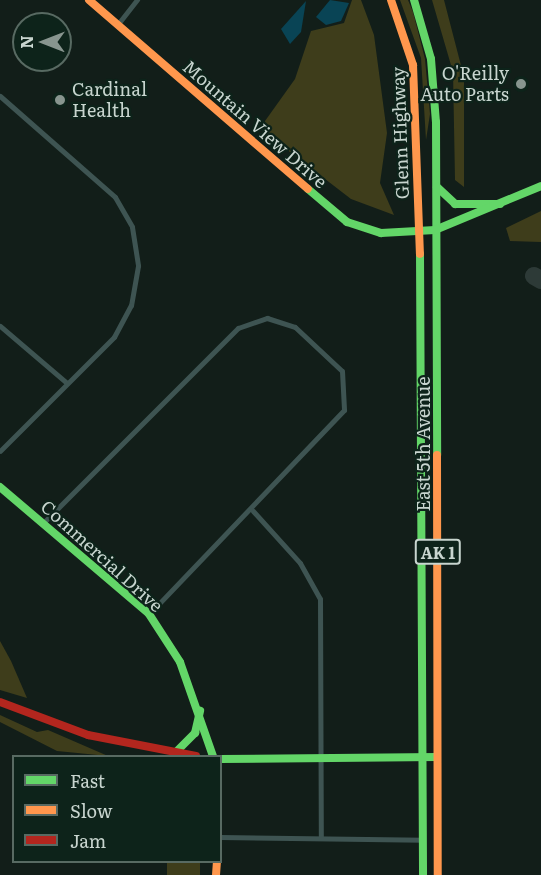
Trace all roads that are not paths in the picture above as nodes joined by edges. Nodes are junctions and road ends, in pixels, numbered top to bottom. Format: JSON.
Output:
{"nodes":[{"id":1,"x":88,"y":0,"type":"edge"},
{"id":2,"x":137,"y":0,"type":"edge"},
{"id":3,"x":391,"y":0,"type":"edge"},
{"id":4,"x":414,"y":0,"type":"edge"},
{"id":5,"x":118,"y":24,"type":"junction"},
{"id":6,"x":0,"y":96,"type":"edge"},
{"id":7,"x":435,"y":182,"type":"junction"},
{"id":8,"x":541,"y":186,"type":"edge"},
{"id":9,"x":500,"y":204,"type":"junction"},
{"id":10,"x":435,"y":230,"type":"junction"},
{"id":11,"x":417,"y":232,"type":"junction"},
{"id":12,"x":0,"y":326,"type":"edge"},
{"id":13,"x":68,"y":383,"type":"junction"},
{"id":14,"x":0,"y":451,"type":"edge"},
{"id":15,"x":0,"y":487,"type":"edge"},
{"id":16,"x":253,"y":511,"type":"junction"},
{"id":17,"x":44,"y":523,"type":"junction"},
{"id":18,"x":149,"y":614,"type":"junction"},
{"id":19,"x":0,"y":702,"type":"edge"},
{"id":20,"x":200,"y":709,"type":"junction"},
{"id":21,"x":174,"y":754,"type":"junction"},
{"id":22,"x":185,"y":755,"type":"edge"},
{"id":23,"x":213,"y":755,"type":"edge"},
{"id":24,"x":423,"y":757,"type":"junction"},
{"id":25,"x":437,"y":757,"type":"junction"},
{"id":26,"x":321,"y":758,"type":"junction"},
{"id":27,"x":222,"y":759,"type":"edge"},
{"id":28,"x":222,"y":837,"type":"edge"},
{"id":29,"x":321,"y":838,"type":"junction"},
{"id":30,"x":423,"y":840,"type":"junction"},
{"id":31,"x":423,"y":875,"type":"edge"},
{"id":32,"x":438,"y":875,"type":"edge"}],
"edges":[{"from":1,"to":5,"type":"main road","name":"Mountain View Drive"},
{"from":2,"to":5,"type":"street"},
{"from":3,"to":11,"type":"main road","name":"Glenn Highway","number":"AK 1"},
{"from":4,"to":7,"type":"main road","name":"Glenn Highway","number":"AK 1"},
{"from":5,"to":11,"type":"main road","name":"Mountain View Drive"},
{"from":6,"to":13,"type":"street"},
{"from":7,"to":9,"type":"main road"},
{"from":7,"to":10,"type":"main road","name":"Glenn Highway","number":"AK 1"},
{"from":8,"to":9,"type":"main road","name":"Mountain View Drive"},
{"from":9,"to":10,"type":"main road","name":"Mountain View Drive"},
{"from":10,"to":11,"type":"main road","name":"Mountain View Drive"},
{"from":10,"to":25,"type":"main road","name":"East 5th Avenue","number":"AK 1"},
{"from":11,"to":24,"type":"main road","name":"East 5th Avenue","number":"AK 1"},
{"from":12,"to":13,"type":"street"},
{"from":13,"to":14,"type":"street"},
{"from":15,"to":17,"type":"main road","name":"Commercial Drive"},
{"from":16,"to":17,"type":"street"},
{"from":16,"to":18,"type":"street"},
{"from":16,"to":26,"type":"street"},
{"from":17,"to":18,"type":"main road","name":"Commercial Drive"},
{"from":18,"to":20,"type":"main road","name":"Commercial Drive"},
{"from":19,"to":21,"type":"main road"},
{"from":20,"to":21,"type":"main road"},
{"from":20,"to":23,"type":"main road","name":"Commercial Drive"},
{"from":21,"to":22,"type":"main road"},
{"from":24,"to":25,"type":"main road"},
{"from":24,"to":26,"type":"main road"},
{"from":24,"to":30,"type":"main road","name":"East 5th Avenue","number":"AK 1"},
{"from":25,"to":32,"type":"main road","name":"East 5th Avenue","number":"AK 1"},
{"from":26,"to":27,"type":"main road"},
{"from":26,"to":29,"type":"street"},
{"from":28,"to":29,"type":"street"},
{"from":29,"to":30,"type":"street"},
{"from":30,"to":31,"type":"main road","name":"East 5th Avenue","number":"AK 1"}]}
